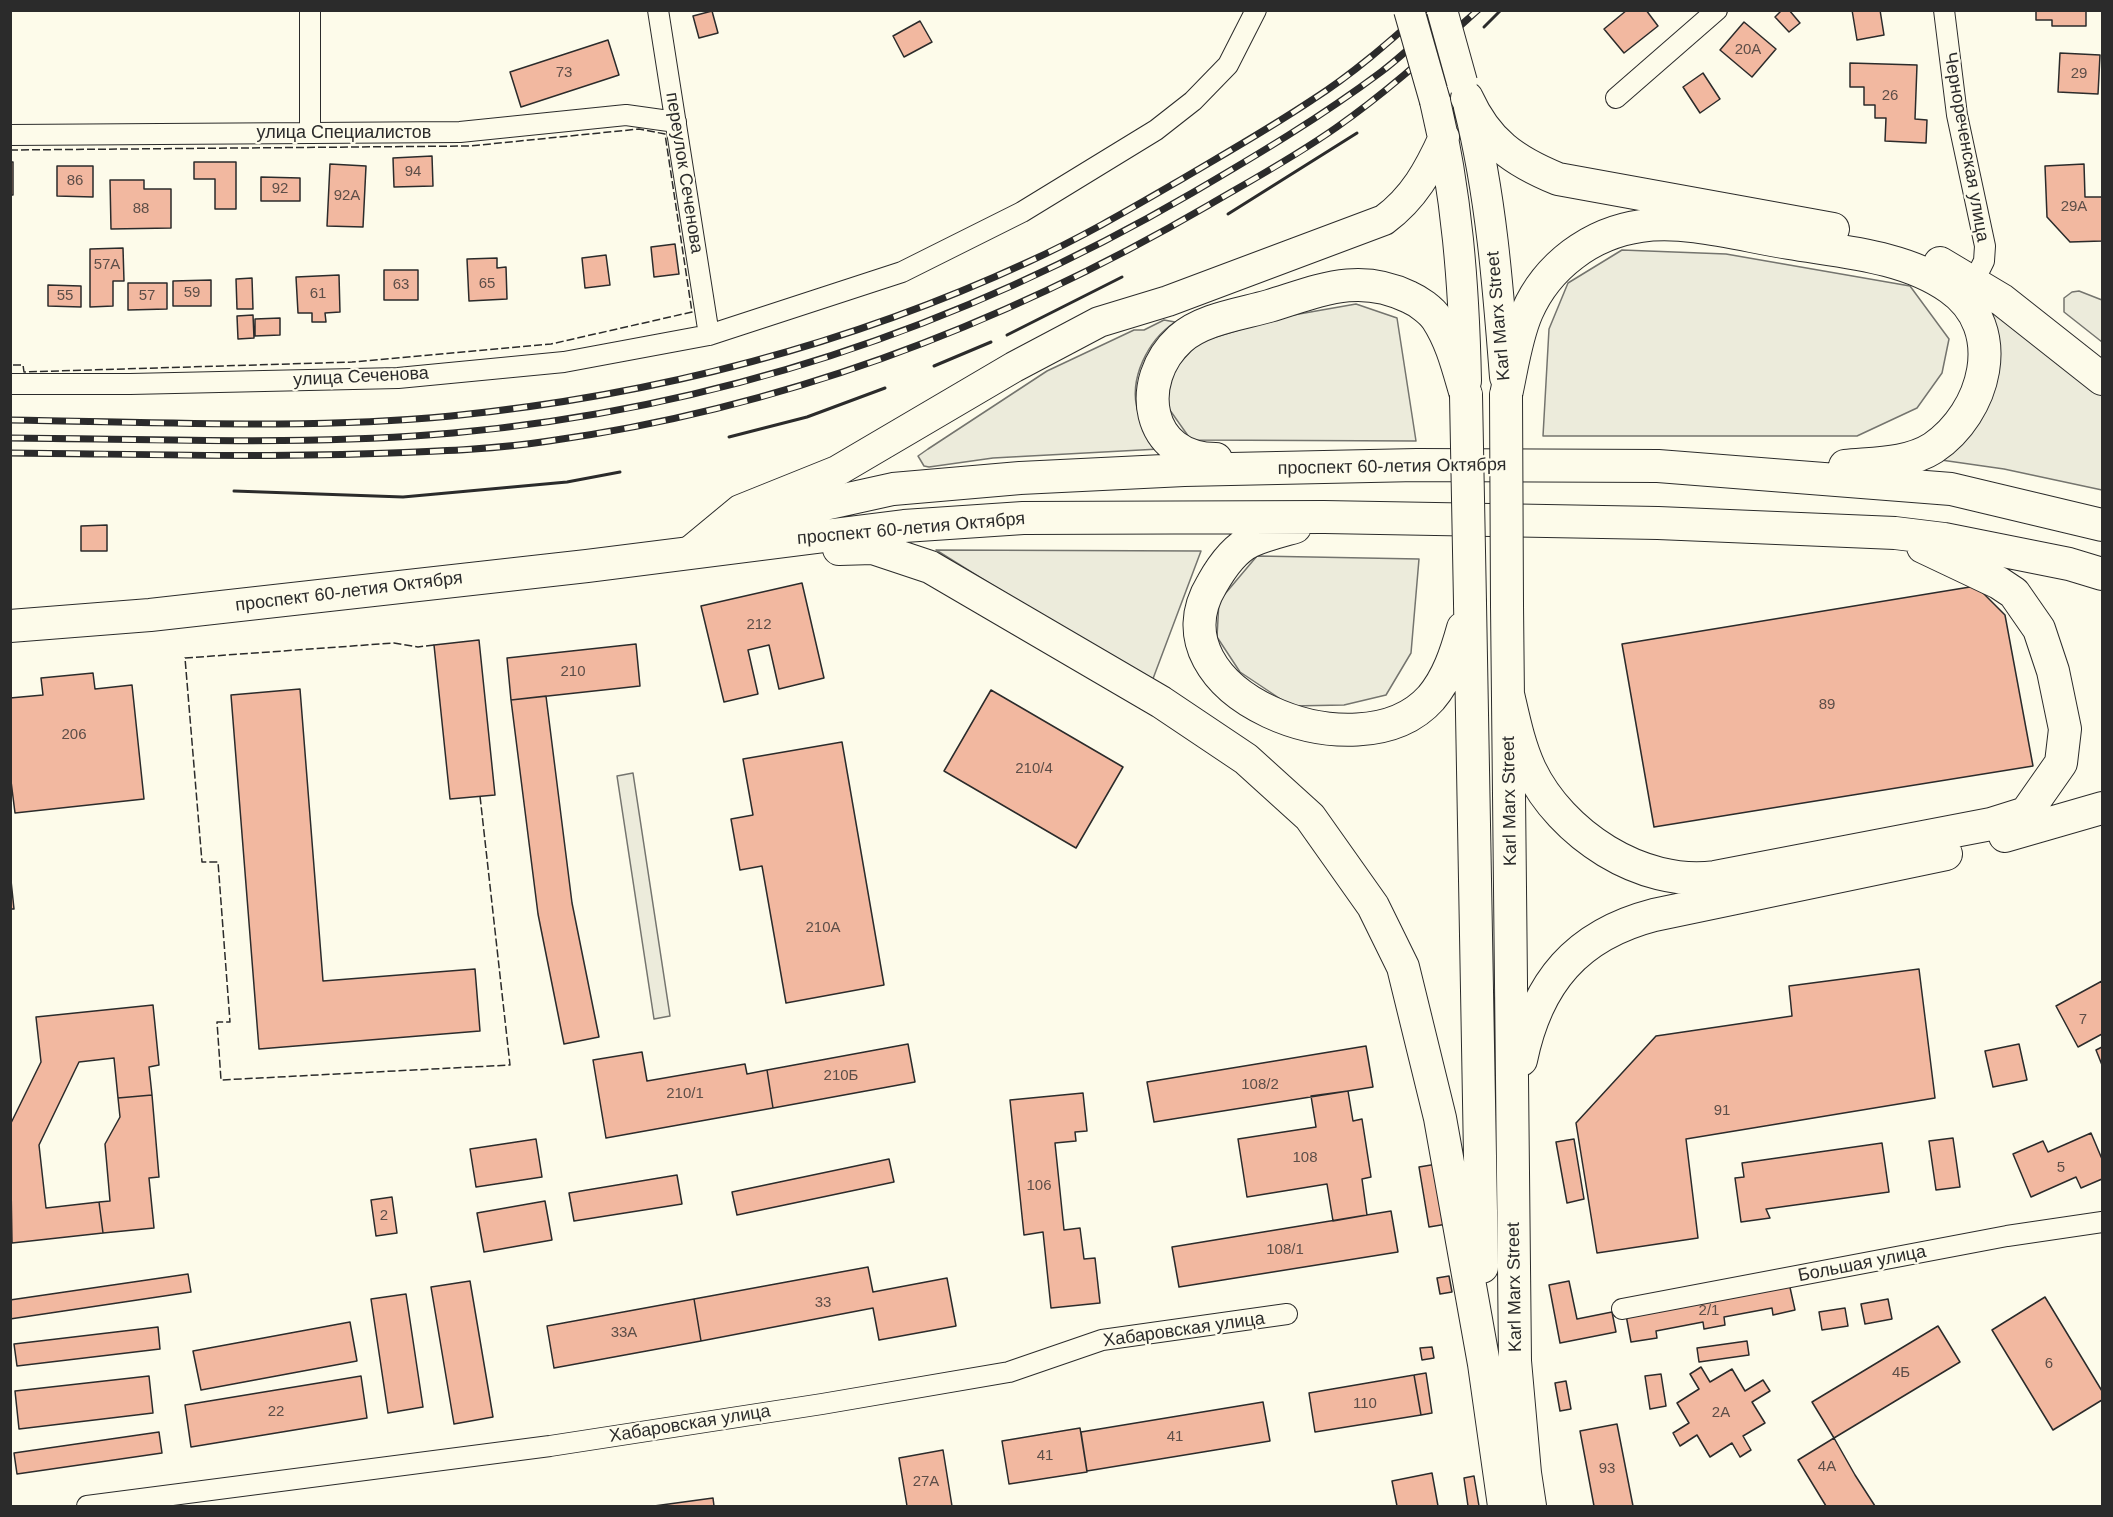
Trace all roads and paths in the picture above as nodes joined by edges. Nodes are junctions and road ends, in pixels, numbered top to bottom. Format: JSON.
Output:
{"nodes":[{"id":1,"x":310,"y":10,"type":"edge"},
{"id":2,"x":658,"y":10,"type":"edge"},
{"id":3,"x":1256,"y":10,"type":"edge"},
{"id":4,"x":1409,"y":10,"type":"edge"},
{"id":5,"x":1442,"y":10,"type":"edge"},
{"id":6,"x":1717,"y":10,"type":"edge"},
{"id":7,"x":1944,"y":10,"type":"edge"},
{"id":8,"x":1465,"y":90,"type":"junction"},
{"id":9,"x":1616,"y":98,"type":"dead end"},
{"id":10,"x":676,"y":122,"type":"junction"},
{"id":11,"x":310,"y":133,"type":"junction"},
{"id":12,"x":10,"y":135,"type":"edge"},
{"id":13,"x":1444,"y":137,"type":"junction"},
{"id":14,"x":1974,"y":281,"type":"junction"},
{"id":15,"x":709,"y":335,"type":"junction"},
{"id":16,"x":2103,"y":379,"type":"edge"},
{"id":17,"x":10,"y":384,"type":"edge"},
{"id":18,"x":1466,"y":394,"type":"junction"},
{"id":19,"x":1506,"y":395,"type":"junction"},
{"id":20,"x":1417,"y":465,"type":"junction"},
{"id":21,"x":1658,"y":466,"type":"junction"},
{"id":22,"x":1324,"y":517,"type":"junction"},
{"id":23,"x":2103,"y":525,"type":"edge"},
{"id":24,"x":1895,"y":533,"type":"junction"},
{"id":25,"x":688,"y":553,"type":"junction"},
{"id":26,"x":2103,"y":574,"type":"edge"},
{"id":27,"x":1470,"y":603,"type":"junction"},
{"id":28,"x":10,"y":626,"type":"edge"},
{"id":29,"x":1508,"y":694,"type":"junction"},
{"id":30,"x":2103,"y":808,"type":"edge"},
{"id":31,"x":1513,"y":1105,"type":"junction"},
{"id":32,"x":2103,"y":1222,"type":"edge"},
{"id":33,"x":1622,"y":1309,"type":"dead end"},
{"id":34,"x":1287,"y":1314,"type":"dead end"},
{"id":35,"x":1484,"y":1364,"type":"junction"},
{"id":36,"x":87,"y":1506,"type":"edge"},
{"id":37,"x":1504,"y":1506,"type":"edge"},
{"id":38,"x":1530,"y":1506,"type":"edge"}],
"edges":[{"from":1,"to":11,"type":"street"},
{"from":2,"to":10,"type":"street","name":"переулок Сеченова"},
{"from":3,"to":15,"type":"street","name":"улица Сеченова"},
{"from":4,"to":13,"type":"main road","bridge":true},
{"from":5,"to":8,"type":"main road","name":"Karl Marx Street","bridge":true},
{"from":6,"to":9,"type":"street"},
{"from":7,"to":14,"type":"street","name":"Чернореченская улица"},
{"from":8,"to":14,"type":"highway"},
{"from":8,"to":19,"type":"main road","name":"Karl Marx Street"},
{"from":10,"to":11,"type":"street","name":"улица Специалистов"},
{"from":10,"to":15,"type":"street","name":"переулок Сеченова"},
{"from":11,"to":12,"type":"street","name":"улица Специалистов"},
{"from":13,"to":18,"type":"main road"},
{"from":13,"to":25,"type":"main road"},
{"from":14,"to":16,"type":"highway"},
{"from":15,"to":17,"type":"street","name":"улица Сеченова"},
{"from":18,"to":20,"type":"highway"},
{"from":18,"to":27,"type":"highway","bridge":true},
{"from":19,"to":21,"type":"highway"},
{"from":19,"to":29,"type":"highway","name":"Karl Marx Street","bridge":true},
{"from":20,"to":21,"type":"highway","name":"проспект 60-летия Октября"},
{"from":20,"to":25,"type":"highway","name":"проспект 60-летия Октября"},
{"from":21,"to":23,"type":"highway","name":"проспект 60-летия Октября"},
{"from":22,"to":24,"type":"highway","name":"проспект 60-летия Октября"},
{"from":22,"to":25,"type":"highway","name":"проспект 60-летия Октября"},
{"from":22,"to":27,"type":"highway"},
{"from":24,"to":26,"type":"highway","name":"проспект 60-летия Октября"},
{"from":24,"to":29,"type":"highway"},
{"from":25,"to":28,"type":"highway","name":"проспект 60-летия Октября"},
{"from":25,"to":35,"type":"highway"},
{"from":27,"to":35,"type":"highway"},
{"from":29,"to":31,"type":"highway","name":"Karl Marx Street"},
{"from":30,"to":31,"type":"highway"},
{"from":31,"to":38,"type":"highway","name":"Karl Marx Street"},
{"from":32,"to":33,"type":"street","name":"Большая улица"},
{"from":34,"to":36,"type":"street","name":"Хабаровская улица"},
{"from":35,"to":37,"type":"highway","name":"Karl Marx Street"}]}
